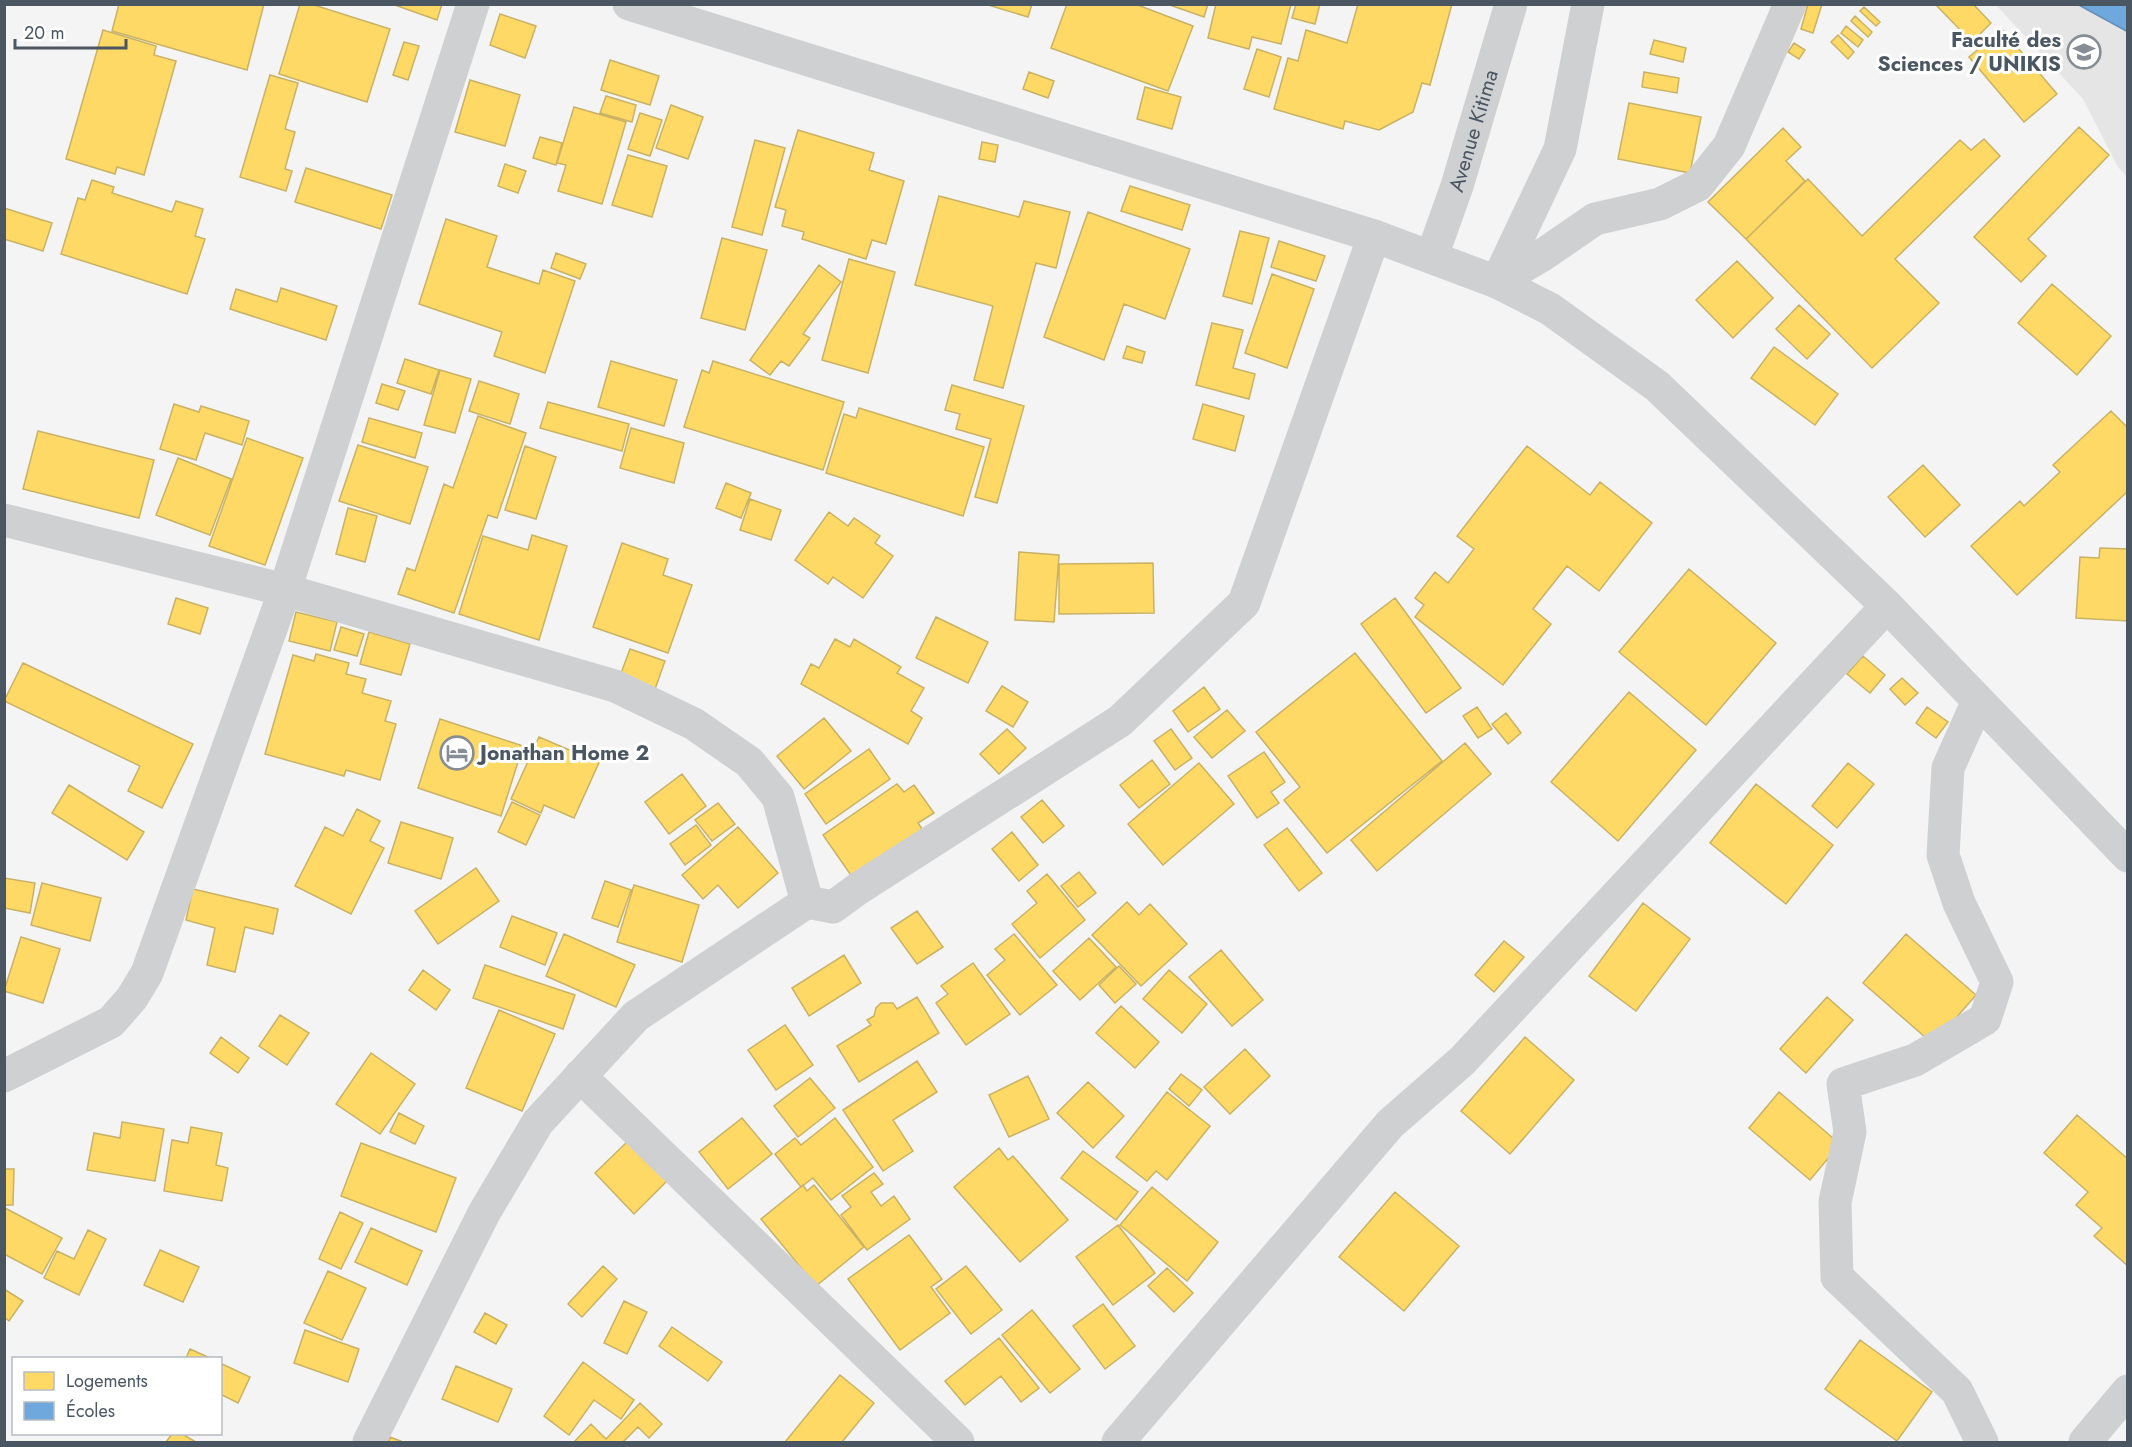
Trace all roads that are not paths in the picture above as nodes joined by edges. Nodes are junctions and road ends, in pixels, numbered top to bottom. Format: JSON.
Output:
{"nodes":[{"id":1,"x":473,"y":4,"type":"edge"},
{"id":2,"x":629,"y":4,"type":"edge"},
{"id":3,"x":1510,"y":4,"type":"edge"},
{"id":4,"x":1588,"y":4,"type":"edge"},
{"id":5,"x":1790,"y":4,"type":"edge"},
{"id":6,"x":1374,"y":236,"type":"junction"},
{"id":7,"x":1432,"y":256,"type":"junction"},
{"id":8,"x":1497,"y":282,"type":"junction"},
{"id":9,"x":4,"y":520,"type":"edge"},
{"id":10,"x":285,"y":590,"type":"junction"},
{"id":11,"x":1887,"y":606,"type":"junction"},
{"id":12,"x":1978,"y":701,"type":"junction"},
{"id":13,"x":2127,"y":856,"type":"edge"},
{"id":14,"x":807,"y":902,"type":"junction"},
{"id":15,"x":4,"y":1076,"type":"edge"},
{"id":16,"x":580,"y":1076,"type":"junction"},
{"id":17,"x":2127,"y":1391,"type":"edge"},
{"id":18,"x":369,"y":1443,"type":"edge"},
{"id":19,"x":958,"y":1443,"type":"edge"},
{"id":20,"x":1118,"y":1443,"type":"edge"},
{"id":21,"x":1982,"y":1443,"type":"edge"},
{"id":22,"x":2085,"y":1443,"type":"edge"}],
"edges":[{"from":1,"to":10,"type":"street"},
{"from":2,"to":6,"type":"street"},
{"from":3,"to":7,"type":"street","name":"Avenue Kitima"},
{"from":4,"to":8,"type":"street"},
{"from":5,"to":8,"type":"street"},
{"from":6,"to":7,"type":"street"},
{"from":6,"to":14,"type":"street"},
{"from":7,"to":8,"type":"street"},
{"from":8,"to":11,"type":"street"},
{"from":9,"to":10,"type":"street"},
{"from":10,"to":14,"type":"street"},
{"from":10,"to":15,"type":"street"},
{"from":11,"to":12,"type":"street"},
{"from":11,"to":20,"type":"street"},
{"from":12,"to":13,"type":"street"},
{"from":12,"to":21,"type":"street"},
{"from":14,"to":16,"type":"street"},
{"from":16,"to":18,"type":"street"},
{"from":16,"to":19,"type":"street"},
{"from":17,"to":22,"type":"street"}]}
